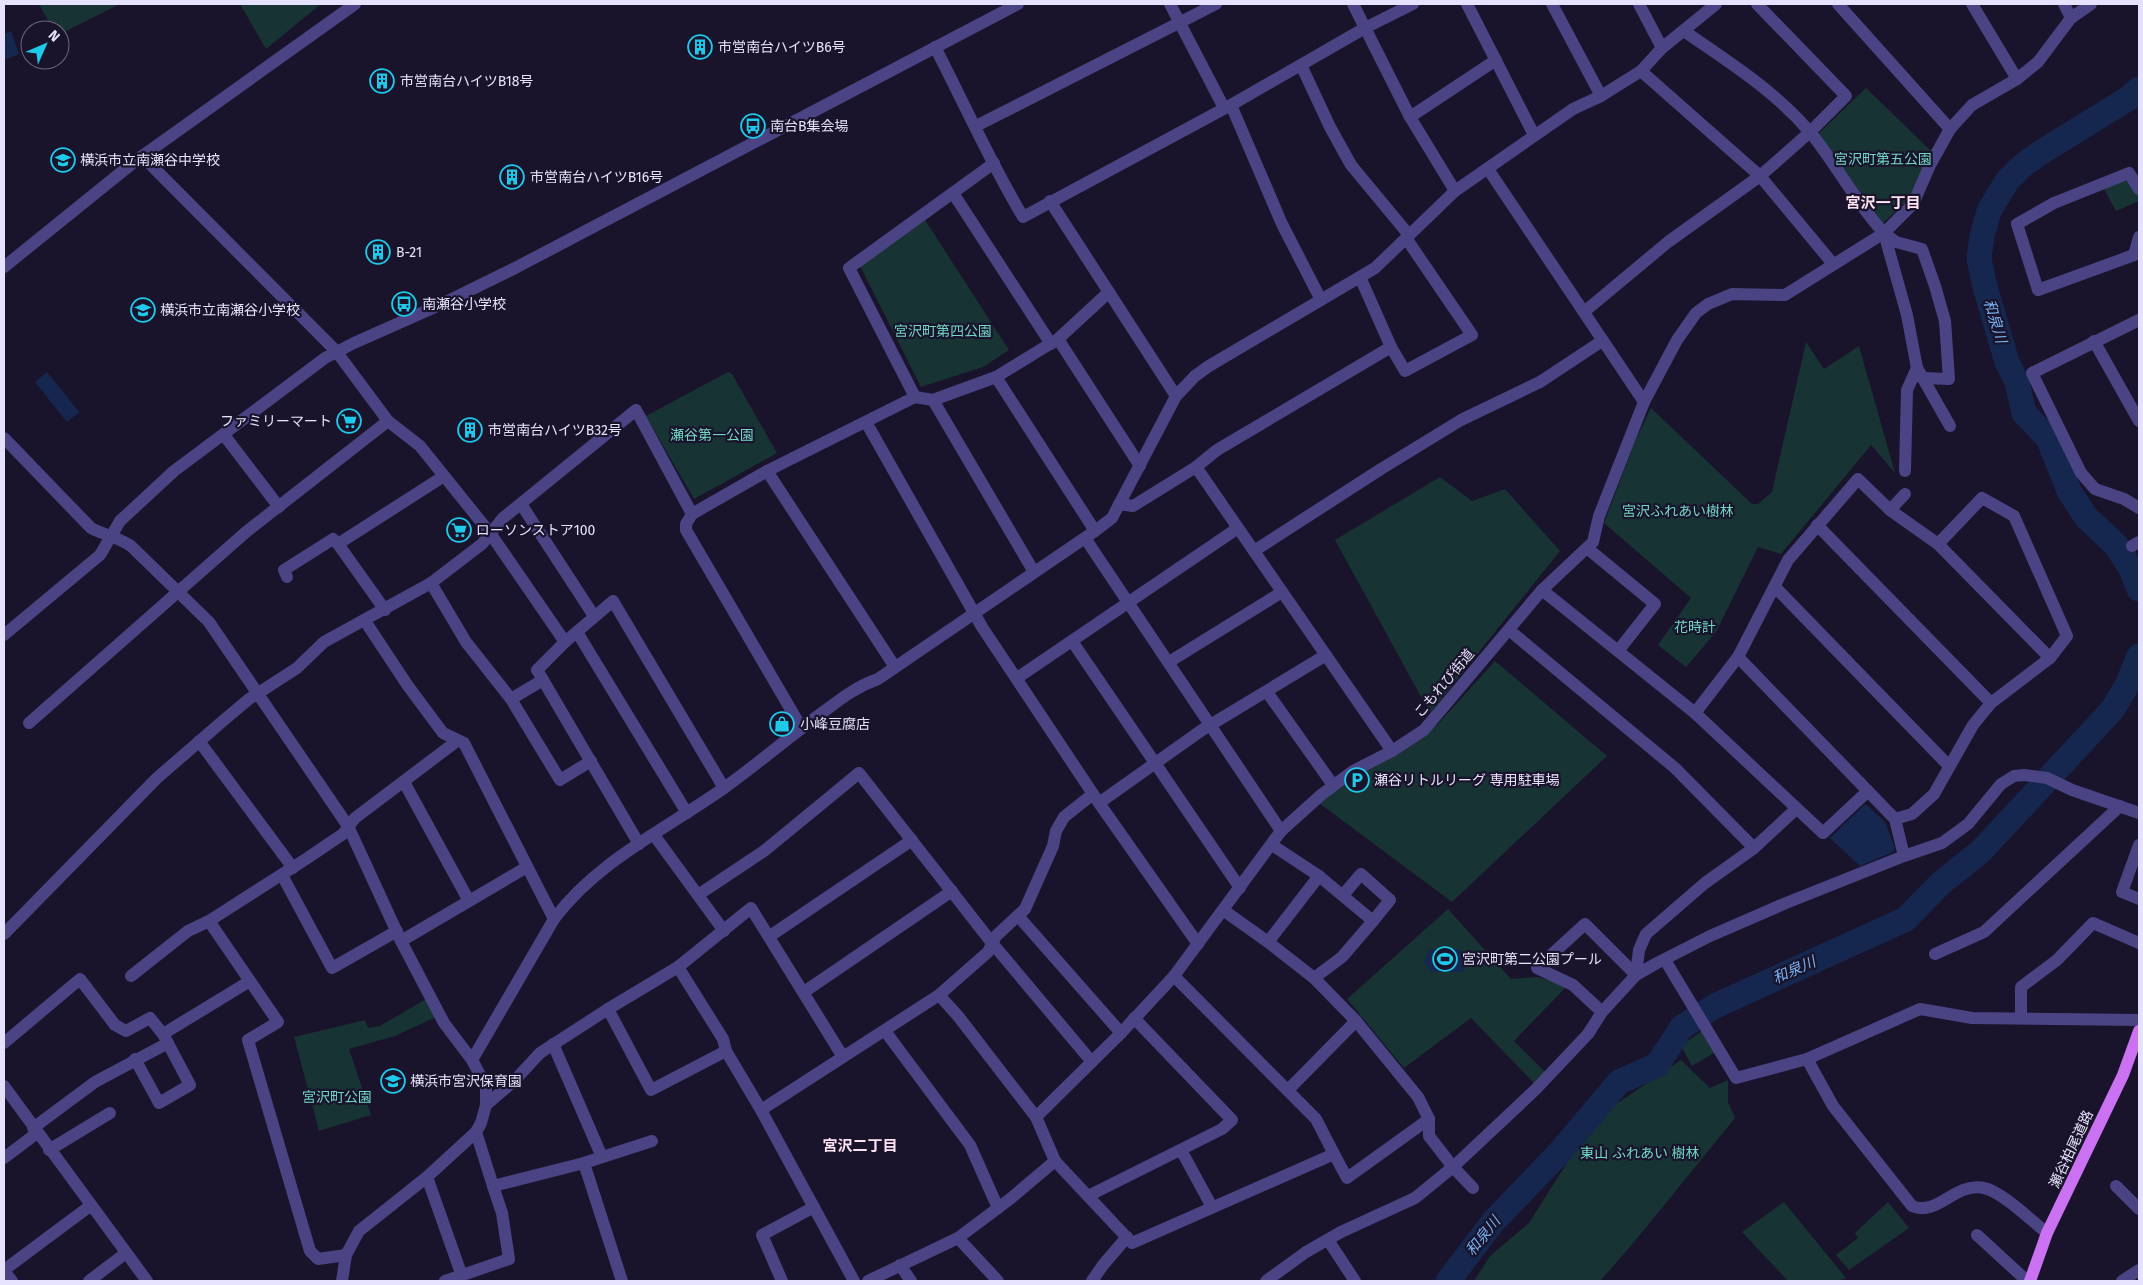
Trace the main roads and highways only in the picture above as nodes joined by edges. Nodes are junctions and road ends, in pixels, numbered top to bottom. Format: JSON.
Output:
{"nodes":[{"id":1,"x":2139,"y":1030,"type":"edge"},
{"id":2,"x":2029,"y":1281,"type":"edge"}],
"edges":[{"from":1,"to":2,"type":"main road","name":"瀬谷柏尾道路"}]}
